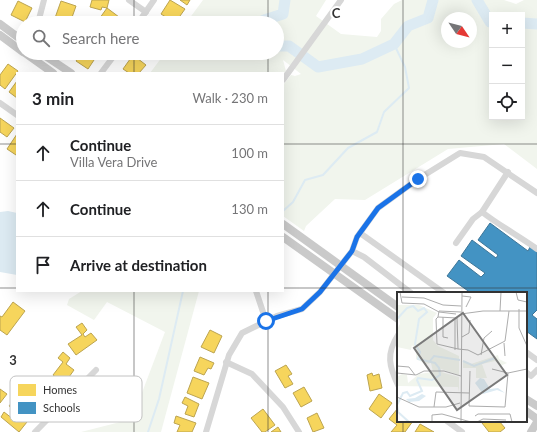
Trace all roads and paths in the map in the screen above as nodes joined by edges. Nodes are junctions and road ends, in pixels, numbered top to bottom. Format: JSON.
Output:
{"nodes":[{"id":1,"x":44,"y":0,"type":"edge"},
{"id":2,"x":129,"y":0,"type":"edge"},
{"id":3,"x":154,"y":0,"type":"edge"},
{"id":4,"x":341,"y":0,"type":"edge"},
{"id":5,"x":146,"y":12,"type":"junction"},
{"id":6,"x":40,"y":16,"type":"edge"},
{"id":7,"x":143,"y":16,"type":"edge"},
{"id":8,"x":0,"y":24,"type":"edge"},
{"id":9,"x":0,"y":35,"type":"edge"},
{"id":10,"x":16,"y":36,"type":"edge"},
{"id":11,"x":16,"y":46,"type":"edge"},
{"id":12,"x":35,"y":60,"type":"edge"},
{"id":13,"x":52,"y":60,"type":"edge"},
{"id":14,"x":111,"y":60,"type":"edge"},
{"id":15,"x":52,"y":72,"type":"edge"},
{"id":16,"x":70,"y":72,"type":"edge"},
{"id":17,"x":102,"y":72,"type":"edge"},
{"id":18,"x":284,"y":79,"type":"edge"},
{"id":19,"x":0,"y":103,"type":"edge"},
{"id":20,"x":16,"y":114,"type":"edge"},
{"id":21,"x":508,"y":172,"type":"junction"},
{"id":22,"x":537,"y":193,"type":"edge"},
{"id":23,"x":482,"y":212,"type":"junction"},
{"id":24,"x":284,"y":225,"type":"edge"},
{"id":25,"x":360,"y":233,"type":"junction"},
{"id":26,"x":284,"y":238,"type":"edge"},
{"id":27,"x":456,"y":243,"type":"dead end"},
{"id":28,"x":537,"y":249,"type":"edge"},
{"id":29,"x":352,"y":251,"type":"junction"},
{"id":30,"x":340,"y":265,"type":"junction"},
{"id":31,"x":334,"y":274,"type":"junction"},
{"id":32,"x":256,"y":292,"type":"edge"},
{"id":33,"x":410,"y":292,"type":"edge"},
{"id":34,"x":443,"y":292,"type":"edge"},
{"id":35,"x":397,"y":306,"type":"edge"},
{"id":36,"x":397,"y":318,"type":"edge"},
{"id":37,"x":266,"y":321,"type":"junction"},
{"id":38,"x":397,"y":337,"type":"edge"},
{"id":39,"x":527,"y":353,"type":"edge"},
{"id":40,"x":537,"y":360,"type":"edge"},
{"id":41,"x":226,"y":362,"type":"junction"},
{"id":42,"x":96,"y":370,"type":"dead end"},
{"id":43,"x":537,"y":370,"type":"edge"},
{"id":44,"x":527,"y":373,"type":"edge"},
{"id":45,"x":90,"y":376,"type":"edge"},
{"id":46,"x":397,"y":383,"type":"edge"},
{"id":47,"x":537,"y":396,"type":"edge"},
{"id":48,"x":527,"y":398,"type":"edge"},
{"id":49,"x":527,"y":399,"type":"edge"},
{"id":50,"x":537,"y":406,"type":"edge"},
{"id":51,"x":527,"y":412,"type":"edge"},
{"id":52,"x":537,"y":419,"type":"edge"},
{"id":53,"x":45,"y":422,"type":"edge"},
{"id":54,"x":448,"y":422,"type":"edge"},
{"id":55,"x":537,"y":422,"type":"edge"},
{"id":56,"x":35,"y":432,"type":"edge"},
{"id":57,"x":206,"y":432,"type":"edge"},
{"id":58,"x":299,"y":432,"type":"edge"},
{"id":59,"x":462,"y":432,"type":"edge"},
{"id":60,"x":531,"y":432,"type":"edge"}],
"edges":[{"from":1,"to":6,"type":"street"},
{"from":2,"to":5,"type":"street"},
{"from":3,"to":5,"type":"street"},
{"from":4,"to":18,"type":"street"},
{"from":5,"to":7,"type":"street"},
{"from":8,"to":10,"type":"main road"},
{"from":9,"to":11,"type":"main road"},
{"from":12,"to":15,"type":"main road"},
{"from":13,"to":16,"type":"main road"},
{"from":14,"to":17,"type":"street"},
{"from":19,"to":20,"type":"street"},
{"from":21,"to":22,"type":"street"},
{"from":21,"to":23,"type":"street"},
{"from":21,"to":25,"type":"street"},
{"from":23,"to":27,"type":"street"},
{"from":23,"to":28,"type":"street"},
{"from":24,"to":30,"type":"main road"},
{"from":25,"to":29,"type":"street"},
{"from":25,"to":34,"type":"street"},
{"from":26,"to":31,"type":"main road"},
{"from":29,"to":30,"type":"street"},
{"from":29,"to":33,"type":"street"},
{"from":30,"to":31,"type":"street"},
{"from":30,"to":35,"type":"main road"},
{"from":31,"to":36,"type":"main road"},
{"from":31,"to":37,"type":"street"},
{"from":32,"to":37,"type":"street"},
{"from":37,"to":41,"type":"street"},
{"from":38,"to":46,"type":"street"},
{"from":39,"to":40,"type":"street"},
{"from":41,"to":57,"type":"street"},
{"from":41,"to":58,"type":"street"},
{"from":42,"to":45,"type":"street"},
{"from":43,"to":44,"type":"street"},
{"from":47,"to":48,"type":"main road"},
{"from":49,"to":50,"type":"main road"},
{"from":51,"to":52,"type":"main road"},
{"from":53,"to":56,"type":"street"},
{"from":54,"to":59,"type":"street"},
{"from":55,"to":60,"type":"main road"}]}
